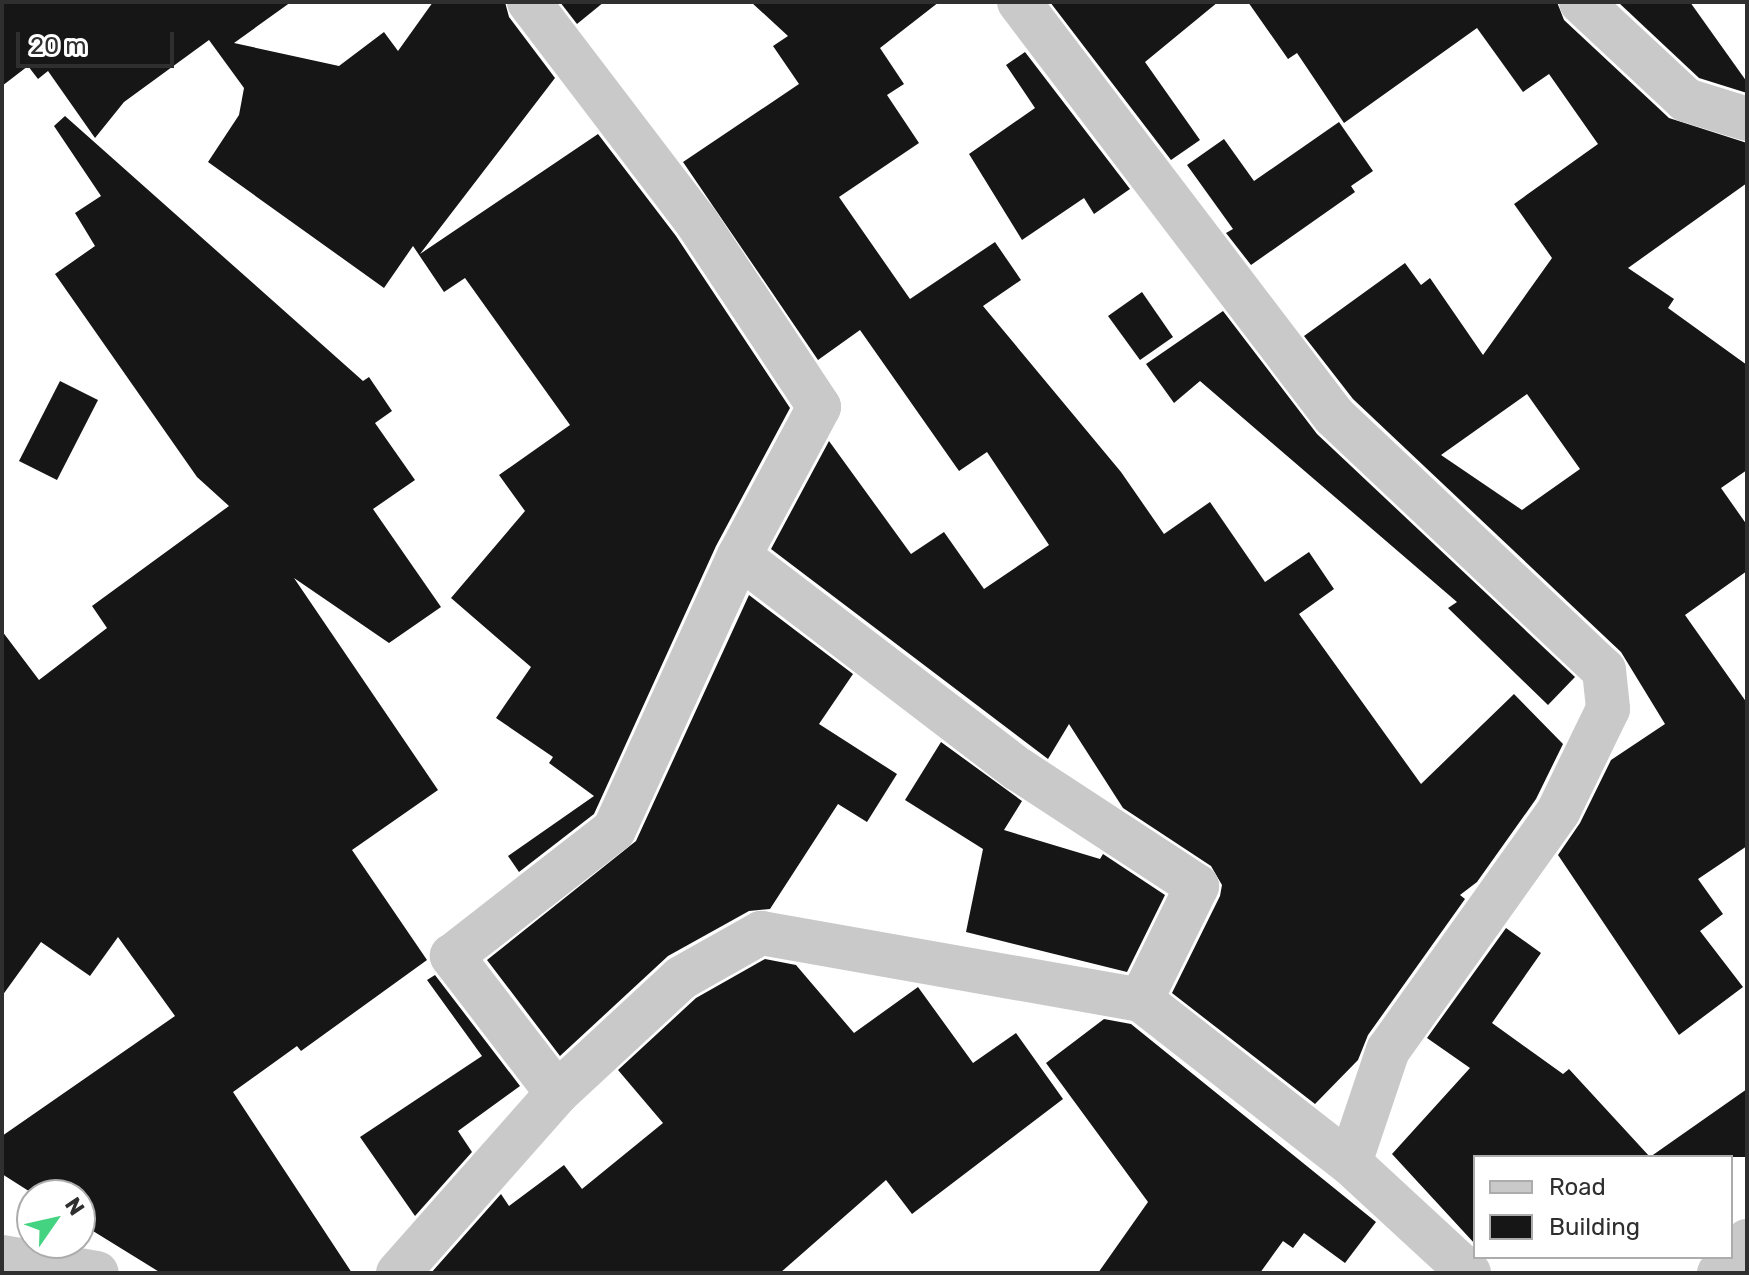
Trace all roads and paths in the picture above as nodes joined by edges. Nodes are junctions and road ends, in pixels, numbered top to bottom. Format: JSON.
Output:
{"nodes":[{"id":1,"x":529,"y":2,"type":"edge"},
{"id":2,"x":1019,"y":2,"type":"edge"},
{"id":3,"x":1581,"y":2,"type":"edge"},
{"id":4,"x":1747,"y":119,"type":"edge"},
{"id":5,"x":739,"y":556,"type":"junction"},
{"id":6,"x":1141,"y":1000,"type":"junction"},
{"id":7,"x":557,"y":1093,"type":"junction"},
{"id":8,"x":1350,"y":1163,"type":"junction"},
{"id":9,"x":1747,"y":1241,"type":"edge"},
{"id":10,"x":2,"y":1257,"type":"edge"},
{"id":11,"x":1733,"y":1257,"type":"edge"},
{"id":12,"x":97,"y":1273,"type":"edge"},
{"id":13,"x":398,"y":1273,"type":"edge"},
{"id":14,"x":1469,"y":1273,"type":"edge"}],
"edges":[{"from":1,"to":5,"type":"street"},
{"from":2,"to":8,"type":"street"},
{"from":3,"to":4,"type":"street"},
{"from":5,"to":6,"type":"street"},
{"from":5,"to":7,"type":"street"},
{"from":6,"to":7,"type":"street"},
{"from":6,"to":8,"type":"street"},
{"from":7,"to":13,"type":"street"},
{"from":8,"to":14,"type":"street"},
{"from":9,"to":11,"type":"street"},
{"from":10,"to":12,"type":"street"}]}
